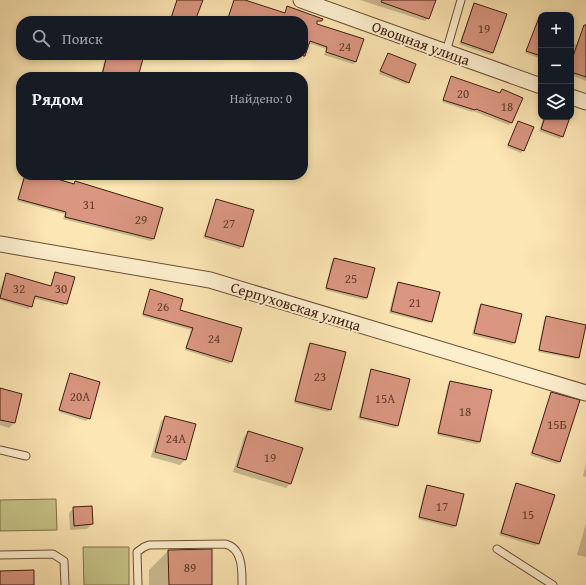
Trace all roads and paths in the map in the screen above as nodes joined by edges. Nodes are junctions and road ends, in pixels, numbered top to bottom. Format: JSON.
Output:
{"nodes":[{"id":1,"x":301,"y":0,"type":"edge"},
{"id":2,"x":461,"y":0,"type":"edge"},
{"id":3,"x":446,"y":52,"type":"junction"},
{"id":4,"x":538,"y":85,"type":"edge"},
{"id":5,"x":574,"y":98,"type":"edge"},
{"id":6,"x":586,"y":102,"type":"edge"},
{"id":7,"x":0,"y":244,"type":"edge"},
{"id":8,"x":586,"y":393,"type":"edge"},
{"id":9,"x":0,"y":450,"type":"edge"},
{"id":10,"x":26,"y":456,"type":"dead end"},
{"id":11,"x":497,"y":548,"type":"dead end"},
{"id":12,"x":0,"y":555,"type":"edge"},
{"id":13,"x":65,"y":585,"type":"edge"},
{"id":14,"x":138,"y":585,"type":"edge"},
{"id":15,"x":242,"y":585,"type":"edge"},
{"id":16,"x":553,"y":585,"type":"edge"}],
"edges":[{"from":1,"to":3,"type":"street","name":"Овощная улица"},
{"from":2,"to":3,"type":"lane"},
{"from":3,"to":4,"type":"street","name":"Овощная улица"},
{"from":5,"to":6,"type":"street"},
{"from":7,"to":8,"type":"street","name":"Серпуховская улица"},
{"from":9,"to":10,"type":"lane"},
{"from":11,"to":16,"type":"lane"},
{"from":12,"to":13,"type":"lane"},
{"from":14,"to":15,"type":"lane"}]}
